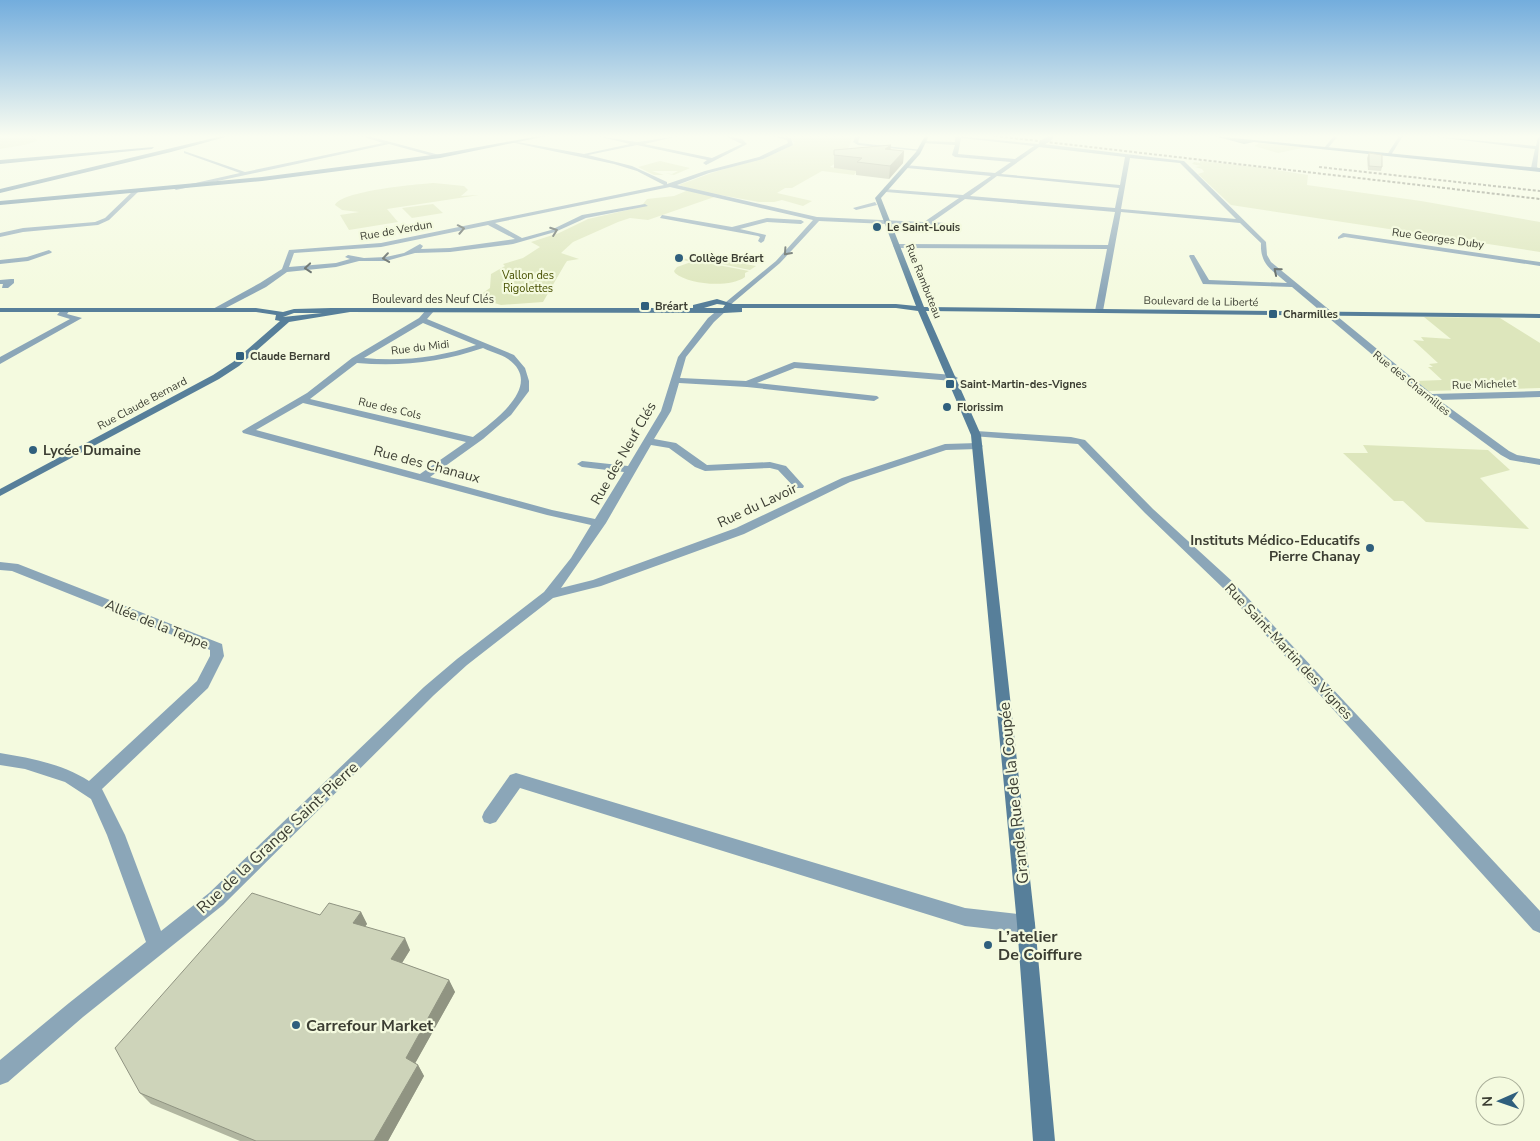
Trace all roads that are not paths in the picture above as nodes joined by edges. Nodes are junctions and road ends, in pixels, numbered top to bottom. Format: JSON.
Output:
{"nodes":[{"id":1,"x":171,"y":189,"type":"edge"},
{"id":2,"x":646,"y":189,"type":"edge"},
{"id":3,"x":686,"y":189,"type":"edge"},
{"id":4,"x":976,"y":189,"type":"edge"},
{"id":5,"x":1121,"y":189,"type":"edge"},
{"id":6,"x":1209,"y":189,"type":"edge"},
{"id":7,"x":886,"y":190,"type":"joint"},
{"id":8,"x":135,"y":192,"type":"junction"},
{"id":9,"x":618,"y":196,"type":"junction"},
{"id":10,"x":965,"y":197,"type":"junction"},
{"id":11,"x":0,"y":202,"type":"edge"},
{"id":12,"x":875,"y":204,"type":"dead end"},
{"id":13,"x":645,"y":206,"type":"dead end"},
{"id":14,"x":625,"y":208,"type":"junction"},
{"id":15,"x":856,"y":208,"type":"dead end"},
{"id":16,"x":554,"y":210,"type":"junction"},
{"id":17,"x":1117,"y":210,"type":"junction"},
{"id":18,"x":584,"y":216,"type":"junction"},
{"id":19,"x":662,"y":217,"type":"dead end"},
{"id":20,"x":815,"y":221,"type":"junction"},
{"id":21,"x":1241,"y":221,"type":"junction"},
{"id":22,"x":490,"y":223,"type":"junction"},
{"id":23,"x":886,"y":223,"type":"junction"},
{"id":24,"x":925,"y":224,"type":"junction"},
{"id":25,"x":84,"y":226,"type":"junction"},
{"id":26,"x":956,"y":226,"type":"dead end"},
{"id":27,"x":731,"y":229,"type":"junction"},
{"id":28,"x":0,"y":235,"type":"edge"},
{"id":29,"x":70,"y":235,"type":"dead end"},
{"id":30,"x":418,"y":238,"type":"junction"},
{"id":31,"x":1340,"y":238,"type":"dead end"},
{"id":32,"x":521,"y":240,"type":"junction"},
{"id":33,"x":761,"y":241,"type":"dead end"},
{"id":34,"x":896,"y":246,"type":"junction"},
{"id":35,"x":1111,"y":246,"type":"junction"},
{"id":36,"x":343,"y":248,"type":"junction"},
{"id":37,"x":415,"y":251,"type":"junction"},
{"id":38,"x":49,"y":252,"type":"dead end"},
{"id":39,"x":1192,"y":256,"type":"dead end"},
{"id":40,"x":356,"y":260,"type":"junction"},
{"id":41,"x":0,"y":262,"type":"edge"},
{"id":42,"x":1537,"y":264,"type":"edge"},
{"id":43,"x":285,"y":270,"type":"junction"},
{"id":44,"x":1534,"y":273,"type":"dead end"},
{"id":45,"x":1294,"y":285,"type":"junction"},
{"id":46,"x":917,"y":298,"type":"junction"},
{"id":47,"x":729,"y":305,"type":"junction"},
{"id":48,"x":897,"y":309,"type":"junction"},
{"id":49,"x":921,"y":309,"type":"junction"},
{"id":50,"x":0,"y":310,"type":"edge"},
{"id":51,"x":66,"y":310,"type":"junction"},
{"id":52,"x":215,"y":310,"type":"junction"},
{"id":53,"x":430,"y":310,"type":"junction"},
{"id":54,"x":1099,"y":311,"type":"junction"},
{"id":55,"x":707,"y":312,"type":"junction"},
{"id":56,"x":1328,"y":314,"type":"junction"},
{"id":57,"x":1540,"y":316,"type":"edge"},
{"id":58,"x":284,"y":317,"type":"junction"},
{"id":59,"x":422,"y":320,"type":"junction"},
{"id":60,"x":926,"y":320,"type":"junction"},
{"id":61,"x":485,"y":344,"type":"junction"},
{"id":62,"x":355,"y":360,"type":"junction"},
{"id":63,"x":0,"y":361,"type":"edge"},
{"id":64,"x":952,"y":378,"type":"junction"},
{"id":65,"x":676,"y":380,"type":"junction"},
{"id":66,"x":747,"y":384,"type":"junction"},
{"id":67,"x":1540,"y":394,"type":"edge"},
{"id":68,"x":1428,"y":397,"type":"junction"},
{"id":69,"x":874,"y":398,"type":"dead end"},
{"id":70,"x":301,"y":400,"type":"junction"},
{"id":71,"x":473,"y":440,"type":"junction"},
{"id":72,"x":977,"y":440,"type":"junction"},
{"id":73,"x":647,"y":441,"type":"junction"},
{"id":74,"x":1540,"y":462,"type":"edge"},
{"id":75,"x":582,"y":464,"type":"dead end"},
{"id":76,"x":630,"y":469,"type":"junction"},
{"id":77,"x":422,"y":478,"type":"junction"},
{"id":78,"x":799,"y":486,"type":"dead end"},
{"id":79,"x":0,"y":493,"type":"edge"},
{"id":80,"x":600,"y":523,"type":"junction"},
{"id":81,"x":0,"y":566,"type":"edge"},
{"id":82,"x":549,"y":595,"type":"junction"},
{"id":83,"x":0,"y":759,"type":"edge"},
{"id":84,"x":91,"y":788,"type":"junction"},
{"id":85,"x":490,"y":817,"type":"dead end"},
{"id":86,"x":1026,"y":924,"type":"junction"},
{"id":87,"x":1540,"y":924,"type":"edge"},
{"id":88,"x":157,"y":945,"type":"junction"},
{"id":89,"x":0,"y":1074,"type":"edge"},
{"id":90,"x":1044,"y":1141,"type":"edge"}],
"edges":[{"from":1,"to":8,"type":"main road"},
{"from":2,"to":9,"type":"street","name":"Rue de Verdun"},
{"from":3,"to":20,"type":"street"},
{"from":4,"to":10,"type":"street"},
{"from":5,"to":17,"type":"street"},
{"from":6,"to":21,"type":"street","name":"Rue des Charmilles"},
{"from":7,"to":10,"type":"street"},
{"from":7,"to":23,"type":"main road","name":"Rue Rambuteau"},
{"from":8,"to":11,"type":"main road"},
{"from":8,"to":25,"type":"street"},
{"from":9,"to":14,"type":"street"},
{"from":9,"to":16,"type":"street","name":"Rue de Verdun"},
{"from":10,"to":17,"type":"street"},
{"from":10,"to":24,"type":"street"},
{"from":12,"to":15,"type":"street"},
{"from":13,"to":14,"type":"street"},
{"from":14,"to":18,"type":"street"},
{"from":16,"to":18,"type":"street"},
{"from":16,"to":22,"type":"street","name":"Rue de Verdun"},
{"from":17,"to":21,"type":"street"},
{"from":17,"to":35,"type":"street"},
{"from":32,"to":18,"type":"street","one_way":true},
{"from":19,"to":27,"type":"street"},
{"from":20,"to":23,"type":"street"},
{"from":20,"to":27,"type":"street"},
{"from":20,"to":47,"type":"street","name":"Rue des Neuf Clés","one_way":true},
{"from":45,"to":21,"type":"street","name":"Rue des Charmilles","one_way":true},
{"from":30,"to":22,"type":"street","name":"Rue de Verdun","one_way":true},
{"from":22,"to":32,"type":"street"},
{"from":23,"to":24,"type":"street"},
{"from":23,"to":34,"type":"main road","name":"Rue Rambuteau"},
{"from":24,"to":26,"type":"street"},
{"from":25,"to":28,"type":"street"},
{"from":25,"to":29,"type":"street"},
{"from":27,"to":33,"type":"street"},
{"from":30,"to":36,"type":"street","name":"Rue de Verdun"},
{"from":30,"to":37,"type":"street"},
{"from":31,"to":42,"type":"street","name":"Rue Georges Duby"},
{"from":32,"to":37,"type":"street"},
{"from":34,"to":35,"type":"street"},
{"from":34,"to":46,"type":"main road","name":"Rue Rambuteau"},
{"from":35,"to":54,"type":"street"},
{"from":36,"to":40,"type":"street"},
{"from":36,"to":43,"type":"street","name":"Rue de Verdun"},
{"from":37,"to":40,"type":"street","one_way":true},
{"from":38,"to":41,"type":"street"},
{"from":39,"to":45,"type":"street"},
{"from":40,"to":43,"type":"street","one_way":true},
{"from":42,"to":44,"type":"street","name":"Rue Georges Duby"},
{"from":43,"to":52,"type":"street"},
{"from":45,"to":56,"type":"street","name":"Rue des Charmilles"},
{"from":46,"to":48,"type":"main road"},
{"from":46,"to":49,"type":"main road","name":"Rue Rambuteau"},
{"from":47,"to":48,"type":"main road"},
{"from":47,"to":48,"type":"main road"},
{"from":47,"to":55,"type":"street","name":"Rue des Neuf Clés"},
{"from":47,"to":55,"type":"main road","name":"Boulevard des Neuf Clés"},
{"from":48,"to":49,"type":"main road"},
{"from":48,"to":60,"type":"main road"},
{"from":49,"to":54,"type":"main road","name":"Boulevard de la Liberté"},
{"from":49,"to":60,"type":"main road","name":"Rue Rambuteau"},
{"from":50,"to":51,"type":"main road"},
{"from":51,"to":52,"type":"main road"},
{"from":51,"to":63,"type":"street"},
{"from":52,"to":58,"type":"main road"},
{"from":53,"to":55,"type":"main road","name":"Boulevard des Neuf Clés"},
{"from":53,"to":58,"type":"main road","name":"Boulevard des Neuf Clés"},
{"from":53,"to":59,"type":"street"},
{"from":54,"to":56,"type":"main road","name":"Boulevard de la Liberté"},
{"from":55,"to":65,"type":"street","name":"Rue des Neuf Clés"},
{"from":56,"to":57,"type":"main road","name":"Boulevard de la Liberté"},
{"from":56,"to":68,"type":"street","name":"Rue des Charmilles"},
{"from":58,"to":79,"type":"main road","name":"Rue Claude Bernard"},
{"from":59,"to":61,"type":"street"},
{"from":59,"to":62,"type":"street"},
{"from":60,"to":64,"type":"main road","name":"Rue Rambuteau"},
{"from":61,"to":62,"type":"street","name":"Rue du Midi"},
{"from":61,"to":71,"type":"street"},
{"from":62,"to":70,"type":"street"},
{"from":64,"to":66,"type":"street"},
{"from":64,"to":72,"type":"main road","name":"Rue Rambuteau"},
{"from":65,"to":66,"type":"street"},
{"from":65,"to":73,"type":"street","name":"Rue des Neuf Clés"},
{"from":66,"to":69,"type":"street"},
{"from":67,"to":68,"type":"street","name":"Rue Michelet"},
{"from":68,"to":74,"type":"street","name":"Rue des Charmilles"},
{"from":70,"to":71,"type":"street","name":"Rue des Cols"},
{"from":70,"to":77,"type":"street","name":"Rue des Chanaux"},
{"from":71,"to":77,"type":"street"},
{"from":72,"to":82,"type":"street","name":"Rue du Lavoir"},
{"from":72,"to":86,"type":"main road","name":"Grande Rue de la Coupée"},
{"from":72,"to":87,"type":"street","name":"Rue Saint-Martin des Vignes"},
{"from":73,"to":76,"type":"street","name":"Rue des Neuf Clés"},
{"from":73,"to":78,"type":"street"},
{"from":75,"to":76,"type":"street"},
{"from":76,"to":80,"type":"street","name":"Rue des Neuf Clés"},
{"from":77,"to":80,"type":"street","name":"Rue des Chanaux"},
{"from":80,"to":82,"type":"street","name":"Rue des Neuf Clés"},
{"from":81,"to":84,"type":"street","name":"Allée de la Teppe"},
{"from":82,"to":88,"type":"street","name":"Rue de la Grange Saint-Pierre"},
{"from":83,"to":84,"type":"street"},
{"from":84,"to":88,"type":"street"},
{"from":85,"to":86,"type":"street"},
{"from":86,"to":90,"type":"main road","name":"Grande Rue de la Coupée"},
{"from":88,"to":89,"type":"street","name":"Rue de la Grange Saint-Pierre"}]}
